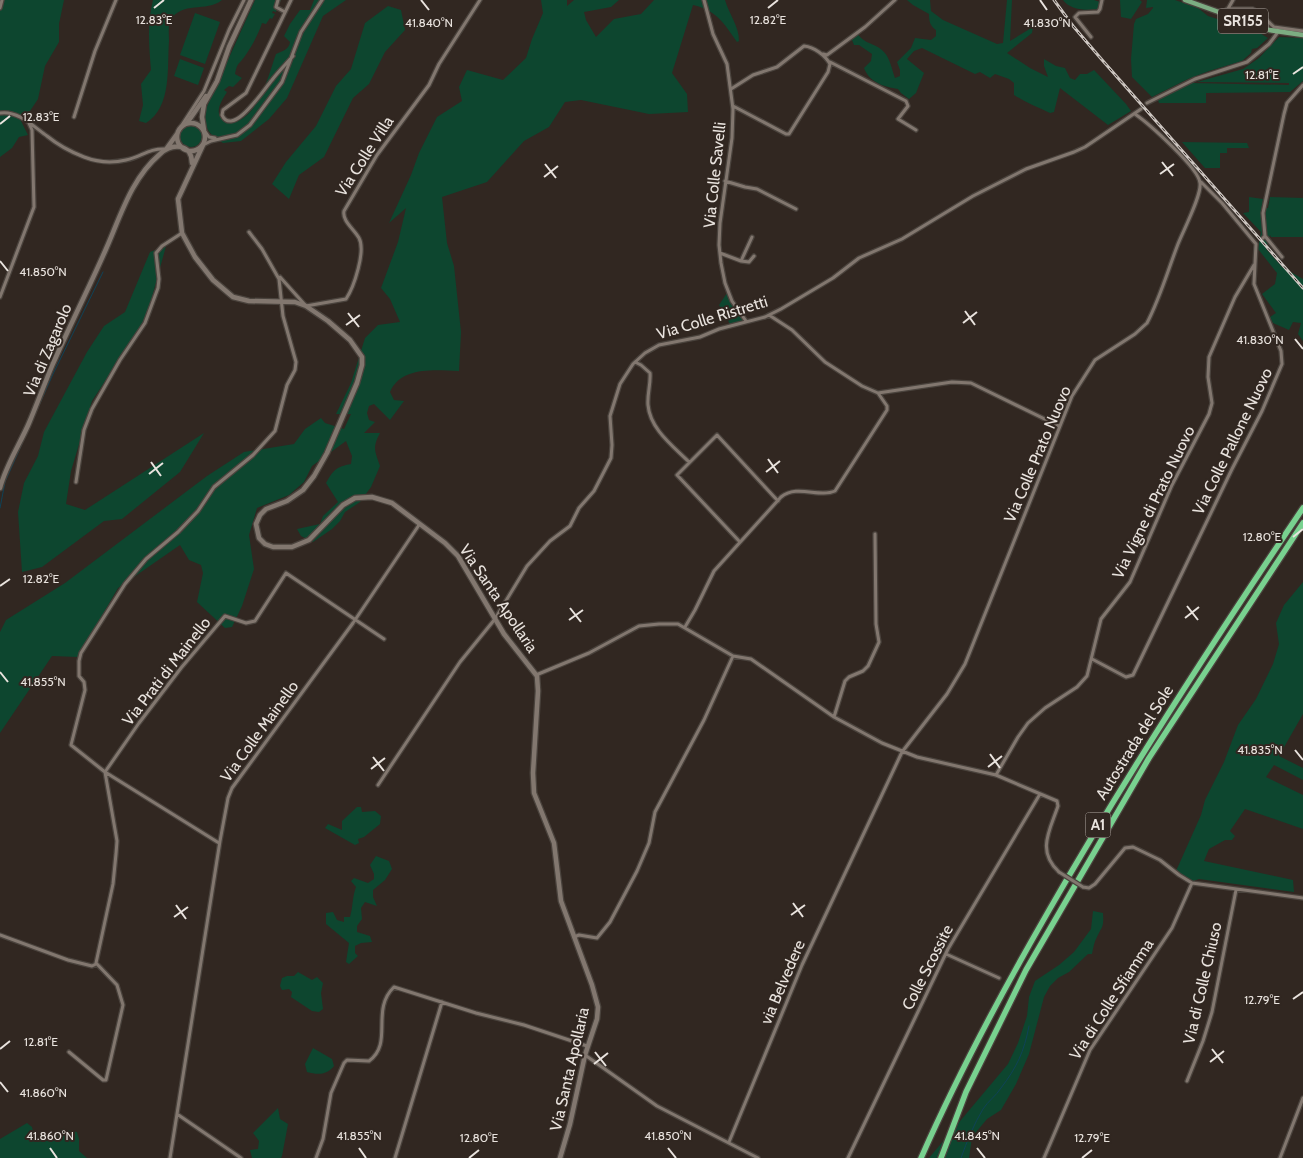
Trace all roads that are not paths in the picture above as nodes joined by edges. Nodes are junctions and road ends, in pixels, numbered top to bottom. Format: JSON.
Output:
{"nodes":[{"id":1,"x":2,"y":0,"type":"edge"},
{"id":2,"x":116,"y":0,"type":"edge"},
{"id":3,"x":244,"y":0,"type":"edge"},
{"id":4,"x":251,"y":0,"type":"edge"},
{"id":5,"x":278,"y":0,"type":"edge"},
{"id":6,"x":322,"y":0,"type":"edge"},
{"id":7,"x":480,"y":0,"type":"edge"},
{"id":8,"x":704,"y":0,"type":"edge"},
{"id":9,"x":895,"y":0,"type":"edge"},
{"id":10,"x":1102,"y":0,"type":"edge"},
{"id":11,"x":1185,"y":0,"type":"edge"},
{"id":12,"x":1233,"y":0,"type":"edge"},
{"id":13,"x":290,"y":2,"type":"edge"},
{"id":14,"x":0,"y":8,"type":"edge"},
{"id":15,"x":285,"y":12,"type":"junction"},
{"id":16,"x":1226,"y":12,"type":"junction"},
{"id":17,"x":1303,"y":31,"type":"edge"},
{"id":18,"x":1278,"y":32,"type":"junction"},
{"id":19,"x":1303,"y":35,"type":"edge"},
{"id":20,"x":1091,"y":37,"type":"dead end"},
{"id":21,"x":822,"y":54,"type":"junction"},
{"id":22,"x":293,"y":56,"type":"junction"},
{"id":23,"x":829,"y":62,"type":"junction"},
{"id":24,"x":217,"y":81,"type":"junction"},
{"id":25,"x":1303,"y":84,"type":"edge"},
{"id":26,"x":731,"y":89,"type":"junction"},
{"id":27,"x":1147,"y":103,"type":"dead end"},
{"id":28,"x":732,"y":105,"type":"junction"},
{"id":29,"x":1141,"y":108,"type":"dead end"},
{"id":30,"x":0,"y":114,"type":"edge"},
{"id":31,"x":1134,"y":114,"type":"junction"},
{"id":32,"x":74,"y":117,"type":"dead end"},
{"id":33,"x":28,"y":121,"type":"junction"},
{"id":34,"x":186,"y":124,"type":"junction"},
{"id":35,"x":179,"y":130,"type":"junction"},
{"id":36,"x":204,"y":130,"type":"junction"},
{"id":37,"x":916,"y":130,"type":"dead end"},
{"id":38,"x":221,"y":138,"type":"junction"},
{"id":39,"x":203,"y":145,"type":"junction"},
{"id":40,"x":183,"y":148,"type":"junction"},
{"id":41,"x":167,"y":149,"type":"junction"},
{"id":42,"x":192,"y":167,"type":"junction"},
{"id":43,"x":725,"y":181,"type":"junction"},
{"id":44,"x":1200,"y":182,"type":"junction"},
{"id":45,"x":796,"y":210,"type":"dead end"},
{"id":46,"x":249,"y":232,"type":"dead end"},
{"id":47,"x":182,"y":233,"type":"junction"},
{"id":48,"x":752,"y":237,"type":"dead end"},
{"id":49,"x":1261,"y":240,"type":"junction"},
{"id":50,"x":720,"y":253,"type":"junction"},
{"id":51,"x":754,"y":256,"type":"dead end"},
{"id":52,"x":1282,"y":258,"type":"dead end"},
{"id":53,"x":741,"y":261,"type":"junction"},
{"id":54,"x":1254,"y":265,"type":"junction"},
{"id":55,"x":273,"y":267,"type":"junction"},
{"id":56,"x":0,"y":297,"type":"edge"},
{"id":57,"x":282,"y":302,"type":"junction"},
{"id":58,"x":306,"y":306,"type":"junction"},
{"id":59,"x":769,"y":315,"type":"junction"},
{"id":60,"x":746,"y":321,"type":"junction"},
{"id":61,"x":635,"y":362,"type":"junction"},
{"id":62,"x":878,"y":393,"type":"junction"},
{"id":63,"x":1058,"y":426,"type":"junction"},
{"id":64,"x":689,"y":462,"type":"junction"},
{"id":65,"x":76,"y":482,"type":"dead end"},
{"id":66,"x":0,"y":488,"type":"edge"},
{"id":67,"x":778,"y":501,"type":"junction"},
{"id":68,"x":1303,"y":508,"type":"edge"},
{"id":69,"x":1303,"y":523,"type":"edge"},
{"id":70,"x":419,"y":525,"type":"junction"},
{"id":71,"x":875,"y":534,"type":"dead end"},
{"id":72,"x":740,"y":542,"type":"junction"},
{"id":73,"x":356,"y":619,"type":"junction"},
{"id":74,"x":495,"y":619,"type":"junction"},
{"id":75,"x":685,"y":627,"type":"junction"},
{"id":76,"x":384,"y":639,"type":"dead end"},
{"id":77,"x":733,"y":656,"type":"junction"},
{"id":78,"x":1092,"y":659,"type":"junction"},
{"id":79,"x":536,"y":675,"type":"junction"},
{"id":80,"x":834,"y":717,"type":"junction"},
{"id":81,"x":902,"y":752,"type":"junction"},
{"id":82,"x":105,"y":772,"type":"junction"},
{"id":83,"x":996,"y":775,"type":"junction"},
{"id":84,"x":378,"y":785,"type":"dead end"},
{"id":85,"x":1040,"y":794,"type":"junction"},
{"id":86,"x":219,"y":843,"type":"junction"},
{"id":87,"x":1192,"y":882,"type":"junction"},
{"id":88,"x":1236,"y":890,"type":"junction"},
{"id":89,"x":1303,"y":898,"type":"edge"},
{"id":90,"x":0,"y":935,"type":"edge"},
{"id":91,"x":574,"y":937,"type":"junction"},
{"id":92,"x":946,"y":954,"type":"junction"},
{"id":93,"x":96,"y":963,"type":"junction"},
{"id":94,"x":999,"y":978,"type":"dead end"},
{"id":95,"x":442,"y":1002,"type":"junction"},
{"id":96,"x":587,"y":1046,"type":"junction"},
{"id":97,"x":69,"y":1052,"type":"dead end"},
{"id":98,"x":585,"y":1055,"type":"junction"},
{"id":99,"x":1187,"y":1081,"type":"dead end"},
{"id":100,"x":1303,"y":1098,"type":"edge"},
{"id":101,"x":177,"y":1114,"type":"junction"},
{"id":102,"x":729,"y":1142,"type":"junction"},
{"id":103,"x":170,"y":1158,"type":"edge"},
{"id":104,"x":241,"y":1158,"type":"edge"},
{"id":105,"x":316,"y":1158,"type":"edge"},
{"id":106,"x":395,"y":1158,"type":"edge"},
{"id":107,"x":560,"y":1158,"type":"edge"},
{"id":108,"x":758,"y":1158,"type":"edge"},
{"id":109,"x":848,"y":1158,"type":"edge"},
{"id":110,"x":921,"y":1158,"type":"edge"},
{"id":111,"x":941,"y":1158,"type":"edge"},
{"id":112,"x":1044,"y":1158,"type":"edge"},
{"id":113,"x":1280,"y":1158,"type":"edge"}],
"edges":[{"from":1,"to":14,"type":"street"},
{"from":2,"to":32,"type":"street"},
{"from":3,"to":35,"type":"street"},
{"from":4,"to":24,"type":"street"},
{"from":5,"to":15,"type":"street"},
{"from":6,"to":22,"type":"street"},
{"from":7,"to":58,"type":"street","name":"Via Colle Villa"},
{"from":8,"to":26,"type":"street","name":"Via Colle Savelli"},
{"from":9,"to":21,"type":"street"},
{"from":10,"to":20,"type":"street"},
{"from":11,"to":16,"type":"main road","number":"SR155"},
{"from":12,"to":16,"type":"street"},
{"from":13,"to":15,"type":"street"},
{"from":15,"to":22,"type":"street"},
{"from":16,"to":17,"type":"street"},
{"from":16,"to":18,"type":"main road","number":"SR155"},
{"from":18,"to":19,"type":"main road","number":"SR155"},
{"from":18,"to":27,"type":"street"},
{"from":21,"to":23,"type":"street"},
{"from":21,"to":26,"type":"street"},
{"from":22,"to":38,"type":"street"},
{"from":23,"to":28,"type":"street"},
{"from":23,"to":37,"type":"street"},
{"from":24,"to":34,"type":"street"},
{"from":24,"to":36,"type":"street"},
{"from":25,"to":49,"type":"street","name":"Via Colle Pallone Nuovo"},
{"from":26,"to":28,"type":"street","name":"Via Colle Savelli"},
{"from":28,"to":43,"type":"street","name":"Via Colle Savelli"},
{"from":29,"to":31,"type":"street","name":"Via Colle Ristretti"},
{"from":30,"to":33,"type":"street"},
{"from":31,"to":44,"type":"street"},
{"from":31,"to":59,"type":"street","name":"Via Colle Ristretti"},
{"from":33,"to":41,"type":"street"},
{"from":33,"to":56,"type":"street"},
{"from":34,"to":35,"type":"street"},
{"from":34,"to":36,"type":"street"},
{"from":35,"to":40,"type":"street"},
{"from":35,"to":41,"type":"street","name":"Via di Zagarolo"},
{"from":36,"to":38,"type":"street"},
{"from":36,"to":39,"type":"street"},
{"from":38,"to":39,"type":"street"},
{"from":39,"to":40,"type":"street"},
{"from":39,"to":42,"type":"street","name":"Via Santa Apollaria"},
{"from":40,"to":41,"type":"street"},
{"from":40,"to":42,"type":"street"},
{"from":41,"to":66,"type":"street","name":"Via di Zagarolo"},
{"from":42,"to":47,"type":"street","name":"Via Santa Apollaria"},
{"from":43,"to":45,"type":"street"},
{"from":43,"to":50,"type":"street","name":"Via Colle Savelli"},
{"from":44,"to":49,"type":"street"},
{"from":44,"to":63,"type":"street","name":"Via Colle Prato Nuovo"},
{"from":46,"to":55,"type":"street"},
{"from":47,"to":57,"type":"street","name":"Via Santa Apollaria"},
{"from":47,"to":65,"type":"street"},
{"from":48,"to":53,"type":"street"},
{"from":49,"to":52,"type":"street"},
{"from":49,"to":54,"type":"street","name":"Via Colle Pallone Nuovo"},
{"from":50,"to":53,"type":"street"},
{"from":50,"to":60,"type":"street","name":"Via Colle Savelli"},
{"from":51,"to":53,"type":"street"},
{"from":54,"to":78,"type":"street","name":"Via Vigne di Prato Nuovo"},
{"from":54,"to":78,"type":"street","name":"Via Colle Pallone Nuovo"},
{"from":55,"to":57,"type":"street"},
{"from":55,"to":58,"type":"street"},
{"from":57,"to":58,"type":"street","name":"Via Santa Apollaria"},
{"from":57,"to":82,"type":"street"},
{"from":58,"to":70,"type":"street","name":"Via Santa Apollaria"},
{"from":59,"to":60,"type":"street","name":"Via Colle Ristretti"},
{"from":59,"to":62,"type":"street"},
{"from":60,"to":61,"type":"street","name":"Via Colle Ristretti"},
{"from":61,"to":64,"type":"street"},
{"from":61,"to":74,"type":"street","name":"Via Colle Ristretti"},
{"from":62,"to":63,"type":"street"},
{"from":62,"to":67,"type":"street"},
{"from":63,"to":81,"type":"street","name":"Via Colle Prato Nuovo"},
{"from":64,"to":67,"type":"street"},
{"from":64,"to":72,"type":"street"},
{"from":67,"to":72,"type":"street"},
{"from":68,"to":110,"type":"highway","name":"Autostrada del Sole","number":"A1"},
{"from":69,"to":111,"type":"highway","name":"Autostrada del Sole","number":"A1"},
{"from":70,"to":73,"type":"street","name":"Via Colle Mainello"},
{"from":70,"to":74,"type":"street","name":"Via Santa Apollaria"},
{"from":71,"to":80,"type":"street"},
{"from":72,"to":75,"type":"street"},
{"from":73,"to":76,"type":"street"},
{"from":73,"to":82,"type":"street","name":"Via Prati di Mainello"},
{"from":73,"to":86,"type":"street","name":"Via Colle Mainello"},
{"from":74,"to":79,"type":"street","name":"Via Santa Apollaria"},
{"from":74,"to":84,"type":"street","name":"Via Colle Ristretti"},
{"from":75,"to":77,"type":"street"},
{"from":75,"to":79,"type":"street"},
{"from":77,"to":80,"type":"street"},
{"from":77,"to":91,"type":"street"},
{"from":78,"to":83,"type":"street","name":"Via Vigne di Prato Nuovo"},
{"from":79,"to":91,"type":"street","name":"Via Santa Apollaria"},
{"from":80,"to":81,"type":"street"},
{"from":81,"to":83,"type":"street"},
{"from":81,"to":102,"type":"street","name":"via Belvedere"},
{"from":82,"to":86,"type":"street"},
{"from":82,"to":93,"type":"street"},
{"from":83,"to":85,"type":"street"},
{"from":85,"to":87,"type":"street","bridge":true},
{"from":85,"to":92,"type":"street","name":"Colle Scossite"},
{"from":86,"to":101,"type":"street","name":"Via Colle Mainello"},
{"from":87,"to":88,"type":"street"},
{"from":87,"to":112,"type":"street","name":"Via di Colle Sfiamma"},
{"from":88,"to":89,"type":"street"},
{"from":88,"to":99,"type":"street","name":"Via di Colle Chiuso"},
{"from":90,"to":93,"type":"street"},
{"from":91,"to":96,"type":"street","name":"Via Santa Apollaria"},
{"from":92,"to":94,"type":"street"},
{"from":92,"to":109,"type":"street","name":"Colle Scossite"},
{"from":93,"to":97,"type":"street"},
{"from":95,"to":96,"type":"street"},
{"from":95,"to":105,"type":"street"},
{"from":95,"to":106,"type":"street"},
{"from":96,"to":98,"type":"street","name":"Via Santa Apollaria"},
{"from":98,"to":102,"type":"street"},
{"from":98,"to":107,"type":"street","name":"Via Santa Apollaria"},
{"from":100,"to":113,"type":"street"},
{"from":101,"to":103,"type":"street","name":"Via Colle Mainello"},
{"from":101,"to":104,"type":"street"},
{"from":102,"to":108,"type":"street"}]}
